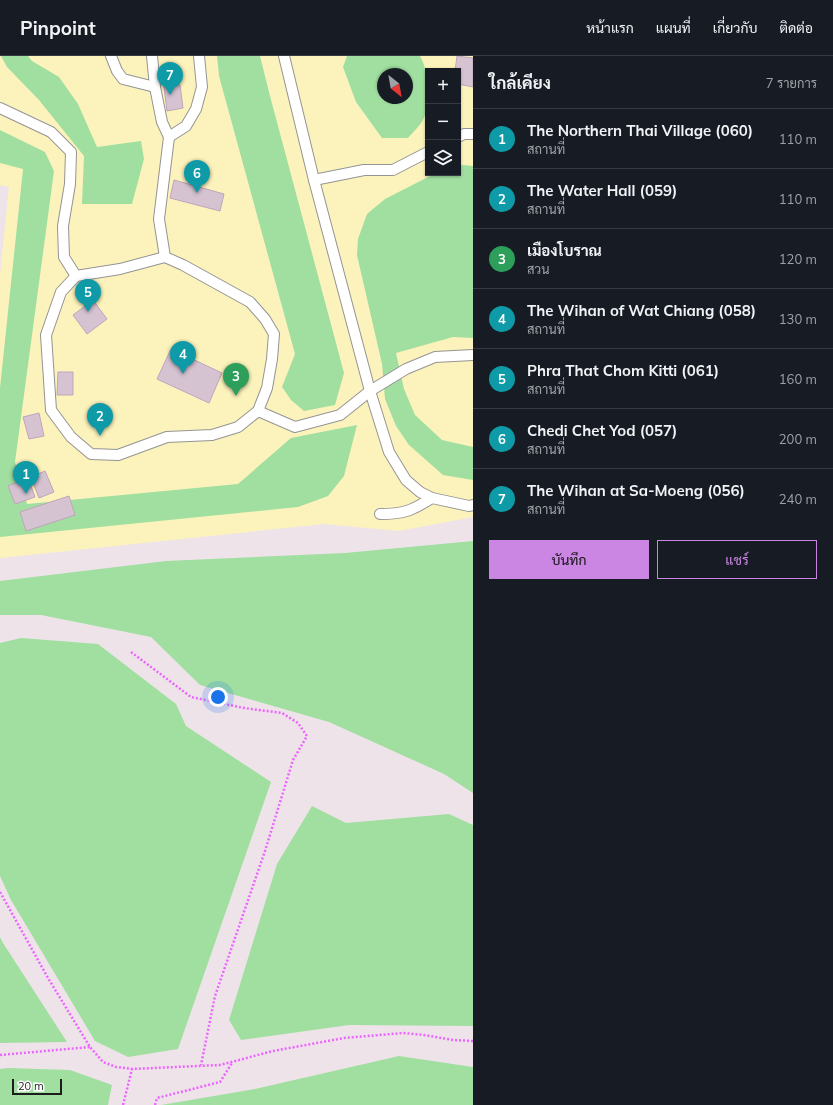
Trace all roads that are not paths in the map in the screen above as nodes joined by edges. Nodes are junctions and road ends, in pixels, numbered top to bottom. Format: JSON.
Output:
{"nodes":[{"id":1,"x":111,"y":56,"type":"edge"},
{"id":2,"x":152,"y":56,"type":"edge"},
{"id":3,"x":199,"y":56,"type":"edge"},
{"id":4,"x":284,"y":56,"type":"edge"},
{"id":5,"x":155,"y":88,"type":"junction"},
{"id":6,"x":0,"y":108,"type":"edge"},
{"id":7,"x":473,"y":134,"type":"edge"},
{"id":8,"x":461,"y":136,"type":"edge"},
{"id":9,"x":169,"y":137,"type":"junction"},
{"id":10,"x":425,"y":154,"type":"edge"},
{"id":11,"x":314,"y":180,"type":"junction"},
{"id":12,"x":164,"y":257,"type":"junction"},
{"id":13,"x":76,"y":276,"type":"junction"},
{"id":14,"x":473,"y":355,"type":"edge"},
{"id":15,"x":370,"y":391,"type":"junction"},
{"id":16,"x":258,"y":410,"type":"junction"},
{"id":17,"x":432,"y":498,"type":"junction"},
{"id":18,"x":473,"y":505,"type":"edge"},
{"id":19,"x":380,"y":514,"type":"dead end"}],
"edges":[{"from":1,"to":5,"type":"lane"},
{"from":2,"to":5,"type":"lane"},
{"from":3,"to":9,"type":"lane"},
{"from":4,"to":11,"type":"lane"},
{"from":5,"to":9,"type":"lane"},
{"from":6,"to":13,"type":"lane"},
{"from":7,"to":8,"type":"lane"},
{"from":9,"to":12,"type":"lane"},
{"from":10,"to":11,"type":"lane"},
{"from":11,"to":15,"type":"lane"},
{"from":12,"to":13,"type":"lane"},
{"from":12,"to":16,"type":"lane"},
{"from":13,"to":16,"type":"lane"},
{"from":14,"to":15,"type":"lane"},
{"from":15,"to":16,"type":"lane"},
{"from":15,"to":17,"type":"lane"},
{"from":17,"to":18,"type":"lane"},
{"from":17,"to":19,"type":"lane"}]}
